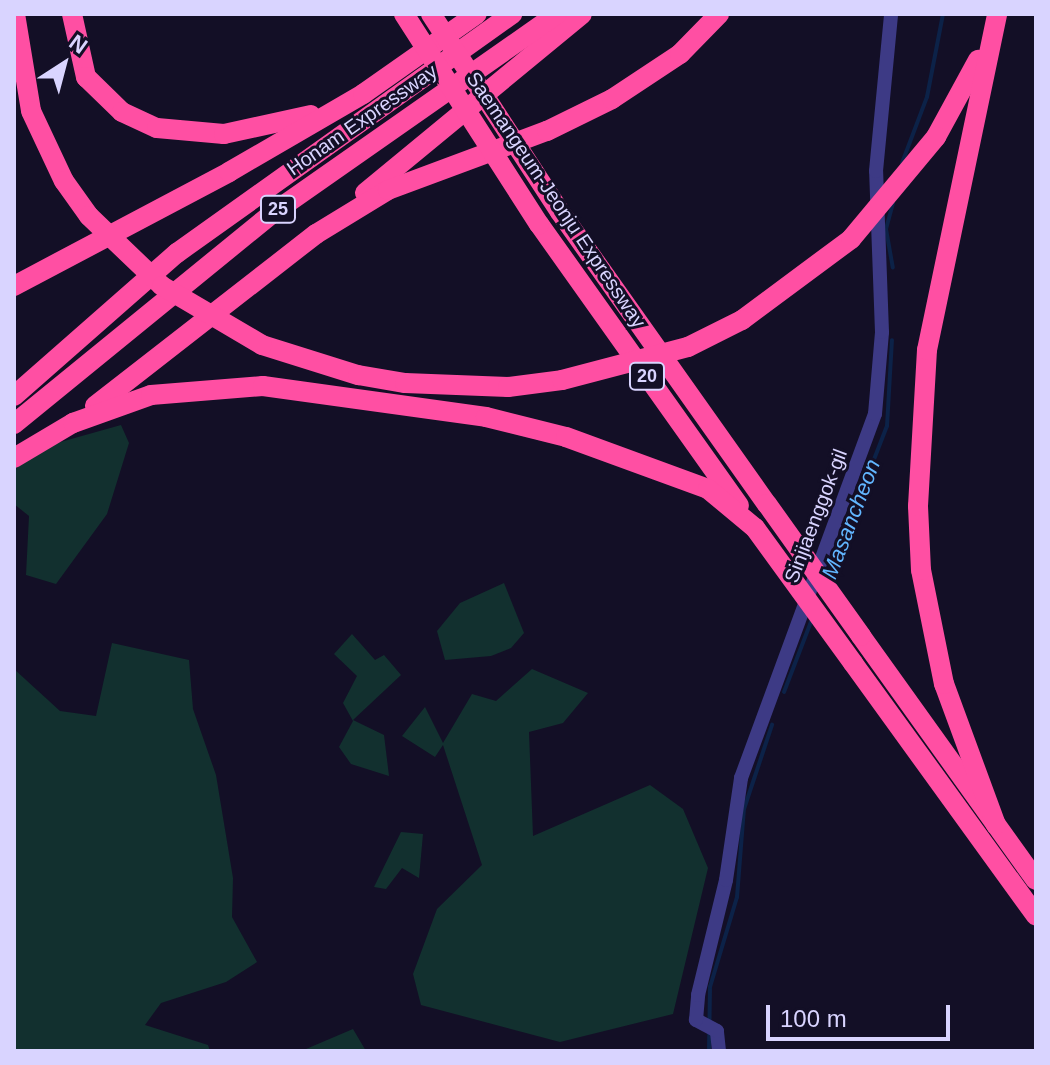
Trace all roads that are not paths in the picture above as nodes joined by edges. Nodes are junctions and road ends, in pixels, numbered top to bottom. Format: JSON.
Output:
{"nodes":[{"id":1,"x":15,"y":14,"type":"edge"},
{"id":2,"x":72,"y":14,"type":"edge"},
{"id":3,"x":404,"y":14,"type":"edge"},
{"id":4,"x":431,"y":14,"type":"edge"},
{"id":5,"x":477,"y":14,"type":"edge"},
{"id":6,"x":512,"y":14,"type":"edge"},
{"id":7,"x":557,"y":14,"type":"edge"},
{"id":8,"x":582,"y":14,"type":"edge"},
{"id":9,"x":719,"y":14,"type":"edge"},
{"id":10,"x":891,"y":14,"type":"edge"},
{"id":11,"x":996,"y":14,"type":"edge"},
{"id":12,"x":363,"y":94,"type":"junction"},
{"id":13,"x":316,"y":234,"type":"junction"},
{"id":14,"x":14,"y":286,"type":"edge"},
{"id":15,"x":112,"y":306,"type":"junction"},
{"id":16,"x":14,"y":382,"type":"edge"},
{"id":17,"x":14,"y":396,"type":"edge"},
{"id":18,"x":73,"y":423,"type":"junction"},
{"id":19,"x":14,"y":424,"type":"edge"},
{"id":20,"x":14,"y":458,"type":"edge"},
{"id":21,"x":755,"y":528,"type":"junction"},
{"id":22,"x":996,"y":825,"type":"junction"},
{"id":23,"x":1036,"y":880,"type":"edge"},
{"id":24,"x":1036,"y":916,"type":"edge"},
{"id":25,"x":719,"y":1051,"type":"edge"}],
"edges":[{"from":1,"to":11,"type":"highway","bridge":true},
{"from":2,"to":12,"type":"highway"},
{"from":3,"to":21,"type":"highway","name":"Saemangeum-Jeonju Expressway","number":"20","bridge":true},
{"from":4,"to":22,"type":"highway","name":"Saemangeum-Jeonju Expressway","number":"20","bridge":true},
{"from":5,"to":12,"type":"highway"},
{"from":6,"to":15,"type":"highway","name":"Honam Expressway","number":"25"},
{"from":7,"to":19,"type":"highway","name":"Honam Expressway","number":"25"},
{"from":8,"to":13,"type":"highway"},
{"from":9,"to":13,"type":"highway"},
{"from":10,"to":25,"type":"street","name":"Sinjiaenggok-gil"},
{"from":11,"to":22,"type":"highway"},
{"from":12,"to":14,"type":"highway"},
{"from":13,"to":18,"type":"highway"},
{"from":15,"to":16,"type":"highway"},
{"from":15,"to":17,"type":"highway","name":"Honam Expressway","number":"25"},
{"from":18,"to":20,"type":"highway"},
{"from":18,"to":21,"type":"highway"},
{"from":21,"to":24,"type":"highway","name":"Saemangeum-Jeonju Expressway","number":"20","bridge":true},
{"from":22,"to":23,"type":"highway","name":"Saemangeum-Jeonju Expressway","number":"20"}]}
